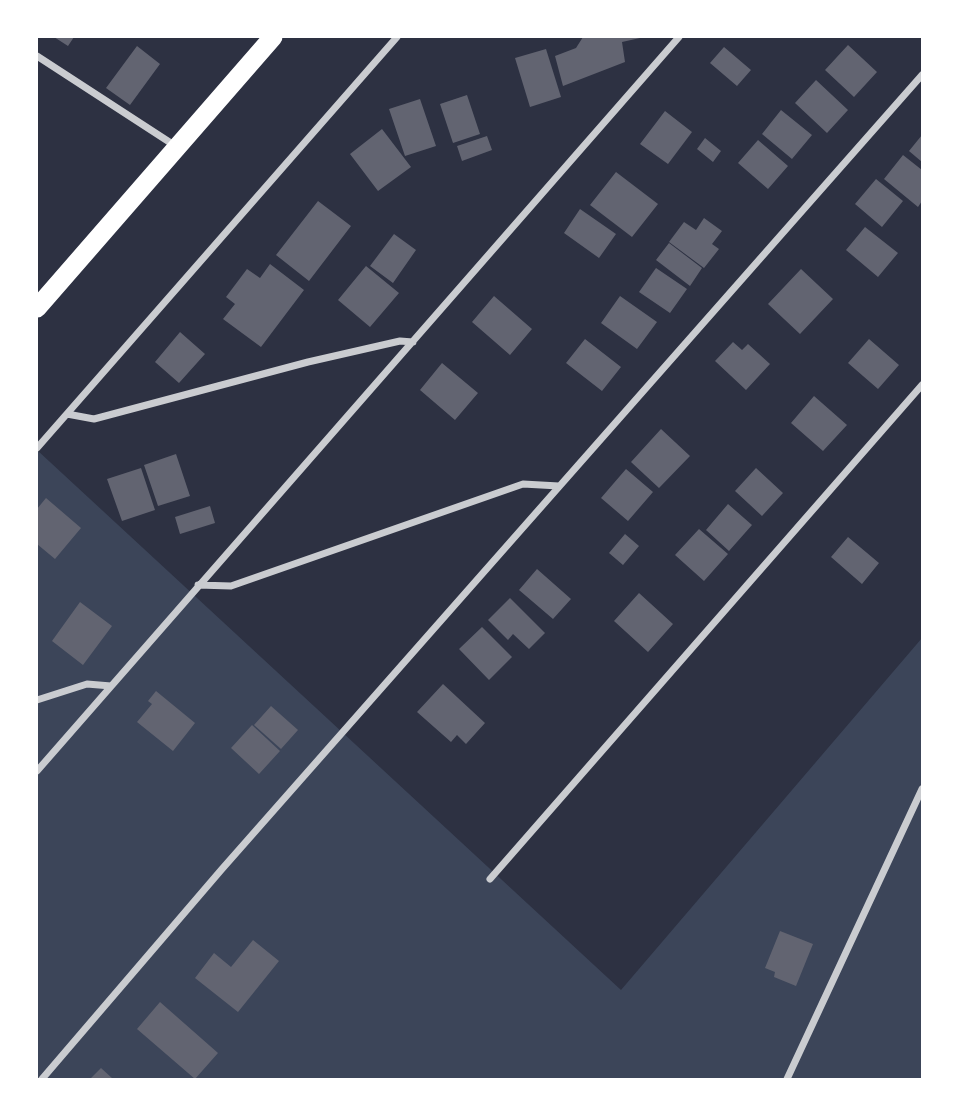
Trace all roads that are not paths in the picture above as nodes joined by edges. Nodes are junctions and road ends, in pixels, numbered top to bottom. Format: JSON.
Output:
{"nodes":[{"id":1,"x":273,"y":37,"type":"edge"},
{"id":2,"x":397,"y":37,"type":"edge"},
{"id":3,"x":679,"y":37,"type":"edge"},
{"id":4,"x":37,"y":56,"type":"edge"},
{"id":5,"x":922,"y":75,"type":"edge"},
{"id":6,"x":178,"y":148,"type":"junction"},
{"id":7,"x":37,"y":308,"type":"edge"},
{"id":8,"x":413,"y":342,"type":"junction"},
{"id":9,"x":922,"y":385,"type":"edge"},
{"id":10,"x":67,"y":414,"type":"junction"},
{"id":11,"x":37,"y":448,"type":"edge"},
{"id":12,"x":559,"y":486,"type":"junction"},
{"id":13,"x":198,"y":586,"type":"junction"},
{"id":14,"x":111,"y":686,"type":"junction"},
{"id":15,"x":37,"y":700,"type":"edge"},
{"id":16,"x":37,"y":771,"type":"edge"},
{"id":17,"x":922,"y":789,"type":"edge"},
{"id":18,"x":490,"y":878,"type":"dead end"},
{"id":19,"x":42,"y":1079,"type":"edge"},
{"id":20,"x":787,"y":1079,"type":"edge"}],
"edges":[{"from":1,"to":6,"type":"highway"},
{"from":2,"to":10,"type":"street"},
{"from":3,"to":8,"type":"street"},
{"from":4,"to":6,"type":"street"},
{"from":5,"to":12,"type":"street"},
{"from":6,"to":7,"type":"highway"},
{"from":8,"to":10,"type":"street"},
{"from":8,"to":13,"type":"street"},
{"from":9,"to":18,"type":"street"},
{"from":10,"to":11,"type":"street"},
{"from":12,"to":13,"type":"street"},
{"from":12,"to":19,"type":"street"},
{"from":13,"to":14,"type":"street"},
{"from":14,"to":15,"type":"street"},
{"from":14,"to":16,"type":"street"},
{"from":17,"to":20,"type":"street"}]}
